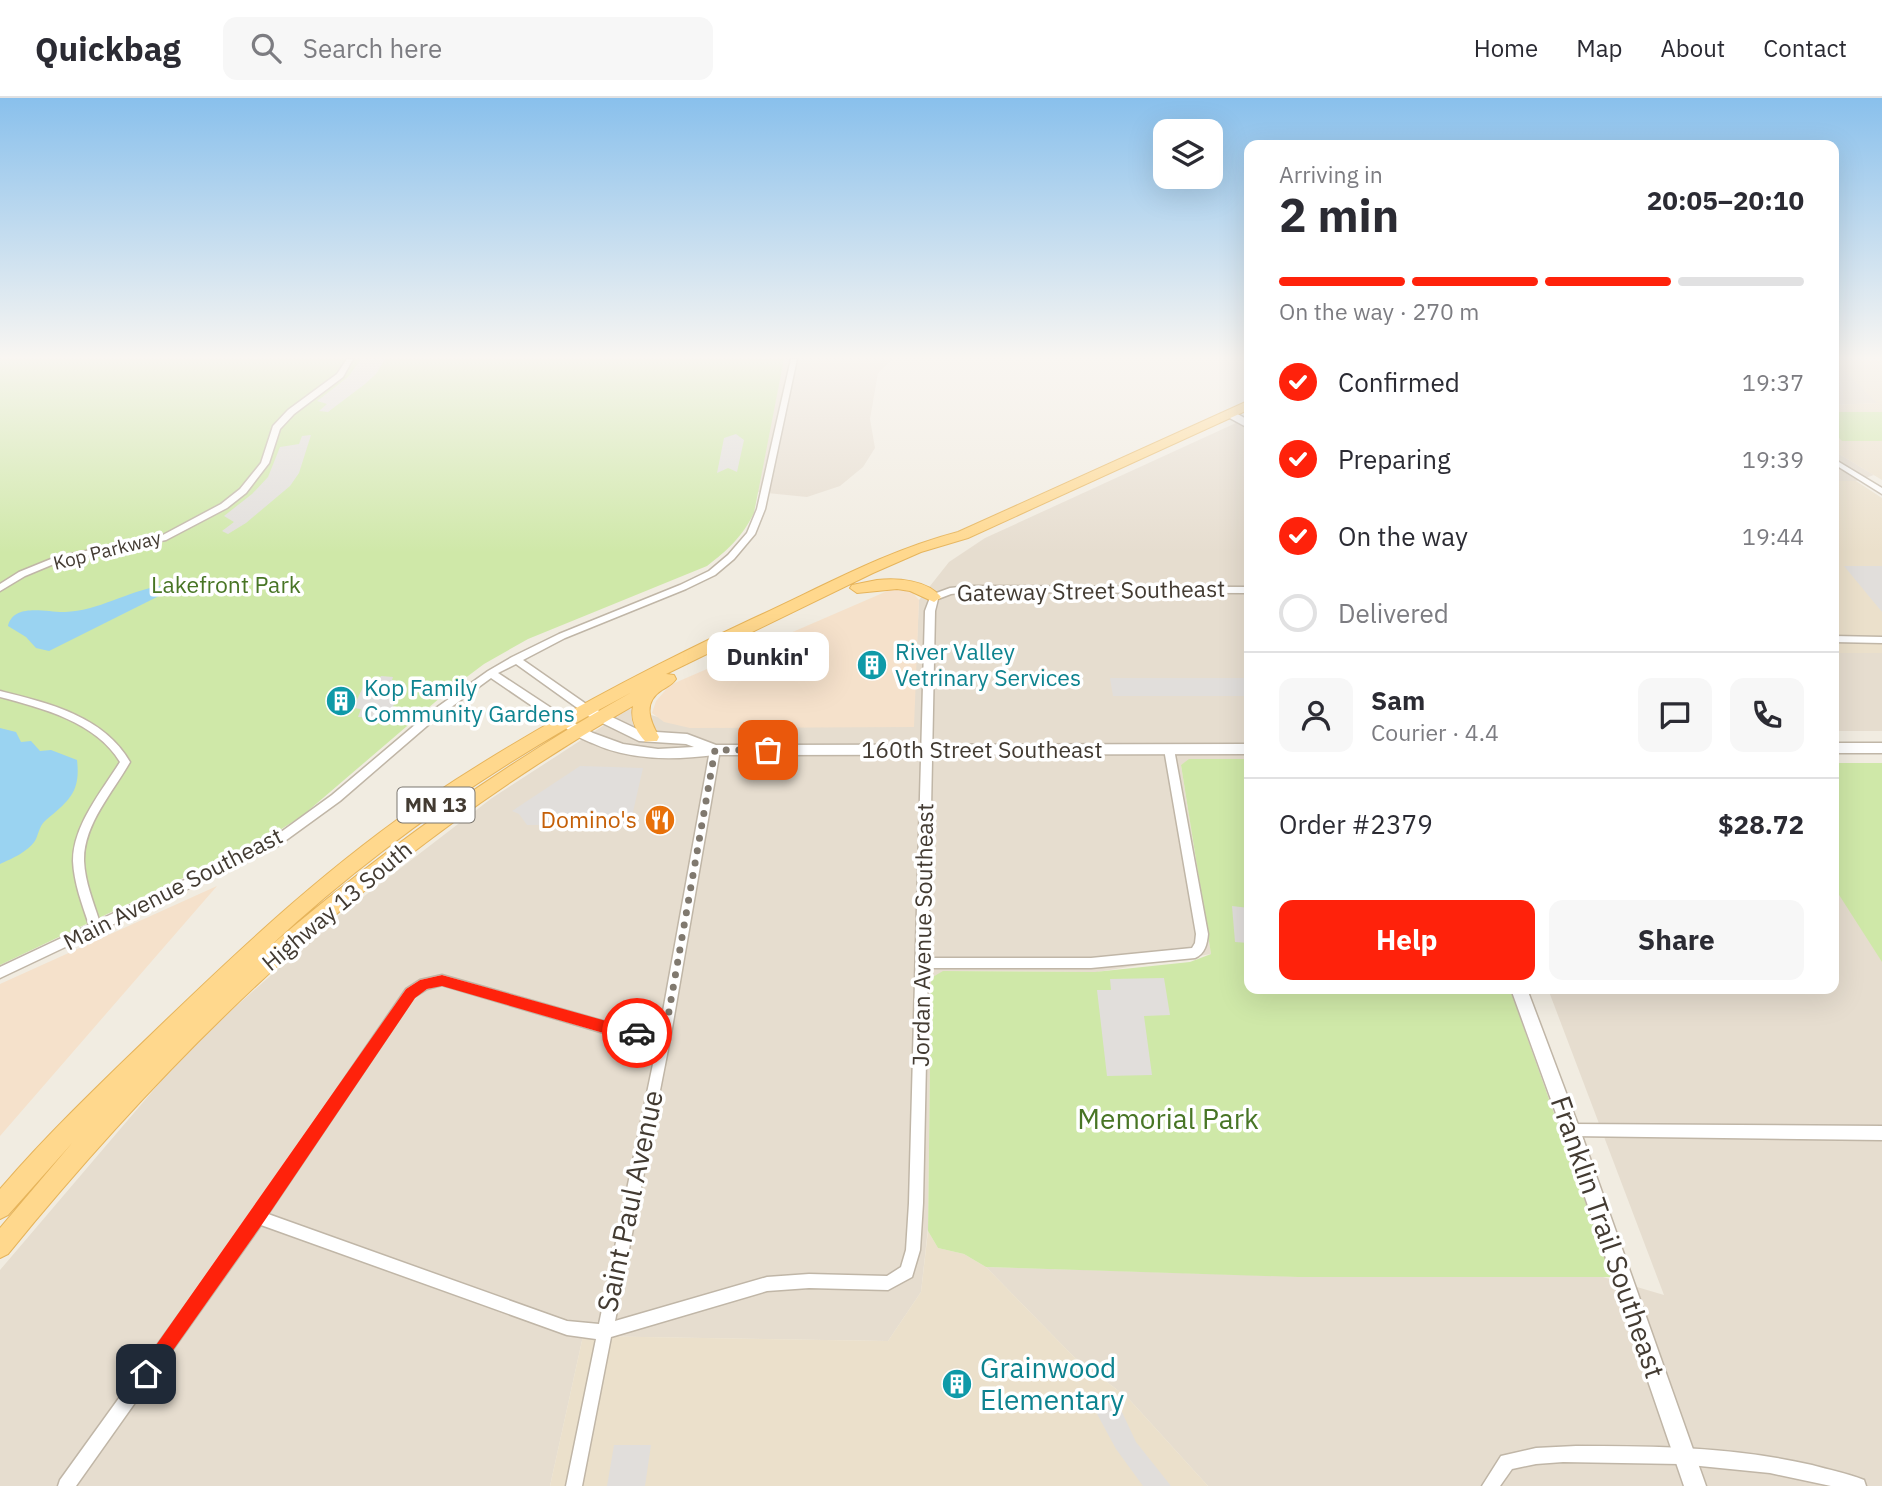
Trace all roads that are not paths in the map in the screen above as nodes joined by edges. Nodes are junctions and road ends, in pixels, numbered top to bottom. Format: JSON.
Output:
{"nodes":[{"id":1,"x":280,"y":424,"type":"edge"},
{"id":2,"x":780,"y":424,"type":"edge"},
{"id":3,"x":1208,"y":424,"type":"edge"},
{"id":4,"x":1839,"y":464,"type":"edge"},
{"id":5,"x":1882,"y":492,"type":"edge"},
{"id":6,"x":963,"y":535,"type":"junction"},
{"id":7,"x":0,"y":588,"type":"edge"},
{"id":8,"x":857,"y":589,"type":"junction"},
{"id":9,"x":1244,"y":590,"type":"edge"},
{"id":10,"x":934,"y":597,"type":"junction"},
{"id":11,"x":1839,"y":639,"type":"edge"},
{"id":12,"x":1882,"y":640,"type":"edge"},
{"id":13,"x":515,"y":659,"type":"junction"},
{"id":14,"x":491,"y":673,"type":"junction"},
{"id":15,"x":655,"y":686,"type":"junction"},
{"id":16,"x":0,"y":694,"type":"edge"},
{"id":17,"x":593,"y":713,"type":"junction"},
{"id":18,"x":571,"y":727,"type":"junction"},
{"id":19,"x":651,"y":737,"type":"junction"},
{"id":20,"x":1839,"y":748,"type":"edge"},
{"id":21,"x":1882,"y":748,"type":"edge"},
{"id":22,"x":1169,"y":749,"type":"junction"},
{"id":23,"x":1244,"y":749,"type":"edge"},
{"id":24,"x":715,"y":750,"type":"junction"},
{"id":25,"x":927,"y":750,"type":"junction"},
{"id":26,"x":96,"y":929,"type":"junction"},
{"id":27,"x":923,"y":962,"type":"junction"},
{"id":28,"x":0,"y":973,"type":"edge"},
{"id":29,"x":1521,"y":994,"type":"edge"},
{"id":30,"x":665,"y":1034,"type":"junction"},
{"id":31,"x":1572,"y":1130,"type":"junction"},
{"id":32,"x":1882,"y":1133,"type":"edge"},
{"id":33,"x":0,"y":1207,"type":"edge"},
{"id":34,"x":258,"y":1217,"type":"junction"},
{"id":35,"x":0,"y":1246,"type":"edge"},
{"id":36,"x":603,"y":1332,"type":"junction"},
{"id":37,"x":1685,"y":1455,"type":"junction"},
{"id":38,"x":66,"y":1486,"type":"edge"},
{"id":39,"x":573,"y":1486,"type":"edge"},
{"id":40,"x":1490,"y":1486,"type":"edge"},
{"id":41,"x":1695,"y":1486,"type":"edge"},
{"id":42,"x":1858,"y":1486,"type":"edge"}],
"edges":[{"from":1,"to":7,"type":"street","name":"Kop Parkway"},
{"from":2,"to":13,"type":"street","name":"Main Avenue Southeast"},
{"from":3,"to":6,"type":"main road","name":"Highway 13 South","number":"MN 13"},
{"from":4,"to":5,"type":"street"},
{"from":6,"to":8,"type":"main road","name":"Highway 13 South","number":"MN 13"},
{"from":6,"to":17,"type":"main road","name":"Highway 13 South","number":"MN 13"},
{"from":8,"to":10,"type":"main road"},
{"from":8,"to":15,"type":"main road","name":"Highway 13 South","number":"MN 13"},
{"from":9,"to":10,"type":"street","name":"Gateway Street Southeast"},
{"from":10,"to":25,"type":"street","name":"Jordan Avenue Southeast"},
{"from":11,"to":12,"type":"street"},
{"from":13,"to":14,"type":"street","name":"Main Avenue Southeast"},
{"from":13,"to":17,"type":"street","name":"160th Street Southeast"},
{"from":14,"to":18,"type":"street","name":"160th Street Southeast"},
{"from":14,"to":26,"type":"street","name":"Main Avenue Southeast"},
{"from":15,"to":17,"type":"main road","name":"Highway 13 South","number":"MN 13"},
{"from":15,"to":19,"type":"main road"},
{"from":16,"to":26,"type":"street"},
{"from":17,"to":18,"type":"main road","name":"Highway 13 South","number":"MN 13"},
{"from":17,"to":19,"type":"street","name":"160th Street Southeast"},
{"from":18,"to":24,"type":"street","name":"160th Street Southeast"},
{"from":18,"to":33,"type":"main road","name":"Highway 13 South","number":"MN 13"},
{"from":18,"to":35,"type":"main road","name":"Highway 13 South","number":"MN 13"},
{"from":19,"to":24,"type":"street","name":"160th Street Southeast"},
{"from":20,"to":21,"type":"street"},
{"from":22,"to":23,"type":"street","name":"160th Street Southeast"},
{"from":22,"to":25,"type":"street","name":"160th Street Southeast"},
{"from":22,"to":27,"type":"street"},
{"from":24,"to":25,"type":"street","name":"160th Street Southeast"},
{"from":24,"to":30,"type":"street","name":"Saint Paul Avenue"},
{"from":25,"to":27,"type":"street","name":"Jordan Avenue Southeast"},
{"from":26,"to":28,"type":"street","name":"Main Avenue Southeast"},
{"from":27,"to":36,"type":"street","name":"Jordan Avenue Southeast"},
{"from":29,"to":31,"type":"street","name":"Franklin Trail Southeast"},
{"from":30,"to":34,"type":"street"},
{"from":30,"to":36,"type":"street","name":"Saint Paul Avenue"},
{"from":31,"to":32,"type":"street"},
{"from":31,"to":37,"type":"street","name":"Franklin Trail Southeast"},
{"from":34,"to":36,"type":"street"},
{"from":34,"to":38,"type":"street"},
{"from":36,"to":39,"type":"street","name":"Saint Paul Avenue"},
{"from":37,"to":40,"type":"street"},
{"from":37,"to":41,"type":"street","name":"Franklin Trail Southeast"},
{"from":37,"to":42,"type":"street"}]}
